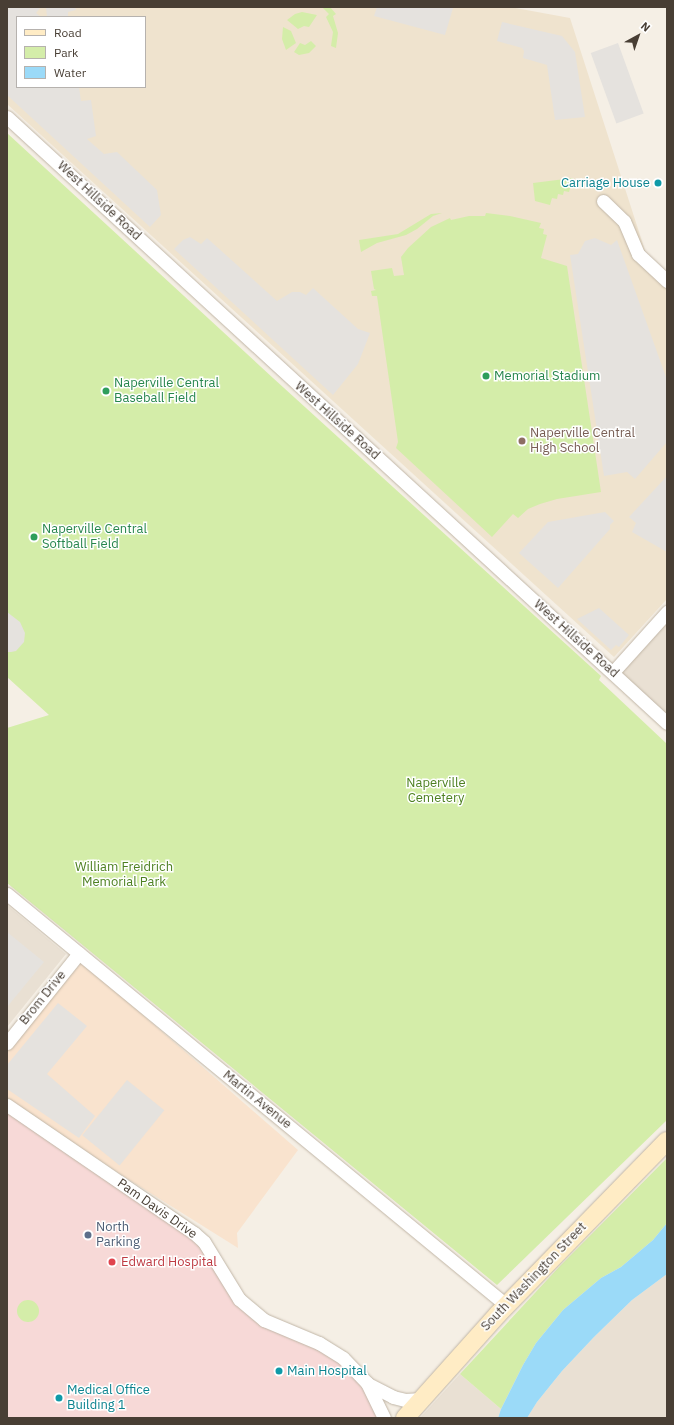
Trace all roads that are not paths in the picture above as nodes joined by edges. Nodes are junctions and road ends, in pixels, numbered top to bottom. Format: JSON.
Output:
{"nodes":[{"id":1,"x":7,"y":117,"type":"edge"},
{"id":2,"x":603,"y":201,"type":"dead end"},
{"id":3,"x":667,"y":281,"type":"edge"},
{"id":4,"x":667,"y":612,"type":"edge"},
{"id":5,"x":613,"y":672,"type":"junction"},
{"id":6,"x":667,"y":724,"type":"edge"},
{"id":7,"x":7,"y":894,"type":"edge"},
{"id":8,"x":79,"y":954,"type":"junction"},
{"id":9,"x":7,"y":1043,"type":"edge"},
{"id":10,"x":7,"y":1105,"type":"edge"},
{"id":11,"x":667,"y":1141,"type":"edge"},
{"id":12,"x":506,"y":1305,"type":"junction"},
{"id":13,"x":367,"y":1383,"type":"junction"},
{"id":14,"x":422,"y":1399,"type":"junction"},
{"id":15,"x":384,"y":1418,"type":"edge"},
{"id":16,"x":405,"y":1418,"type":"edge"}],
"edges":[{"from":1,"to":5,"type":"street","name":"West Hillside Road"},
{"from":2,"to":3,"type":"street"},
{"from":4,"to":5,"type":"street"},
{"from":5,"to":6,"type":"street","name":"West Hillside Road"},
{"from":7,"to":8,"type":"street","name":"Martin Avenue"},
{"from":8,"to":9,"type":"street","name":"Brom Drive"},
{"from":8,"to":12,"type":"street","name":"Martin Avenue"},
{"from":10,"to":13,"type":"street","name":"Pam Davis Drive"},
{"from":11,"to":12,"type":"main road","name":"South Washington Street"},
{"from":12,"to":14,"type":"main road","name":"South Washington Street"},
{"from":13,"to":14,"type":"street","name":"Pam Davis Drive"},
{"from":13,"to":15,"type":"street","name":"Pam Davis Drive"},
{"from":14,"to":16,"type":"main road","name":"South Washington Street"}]}
